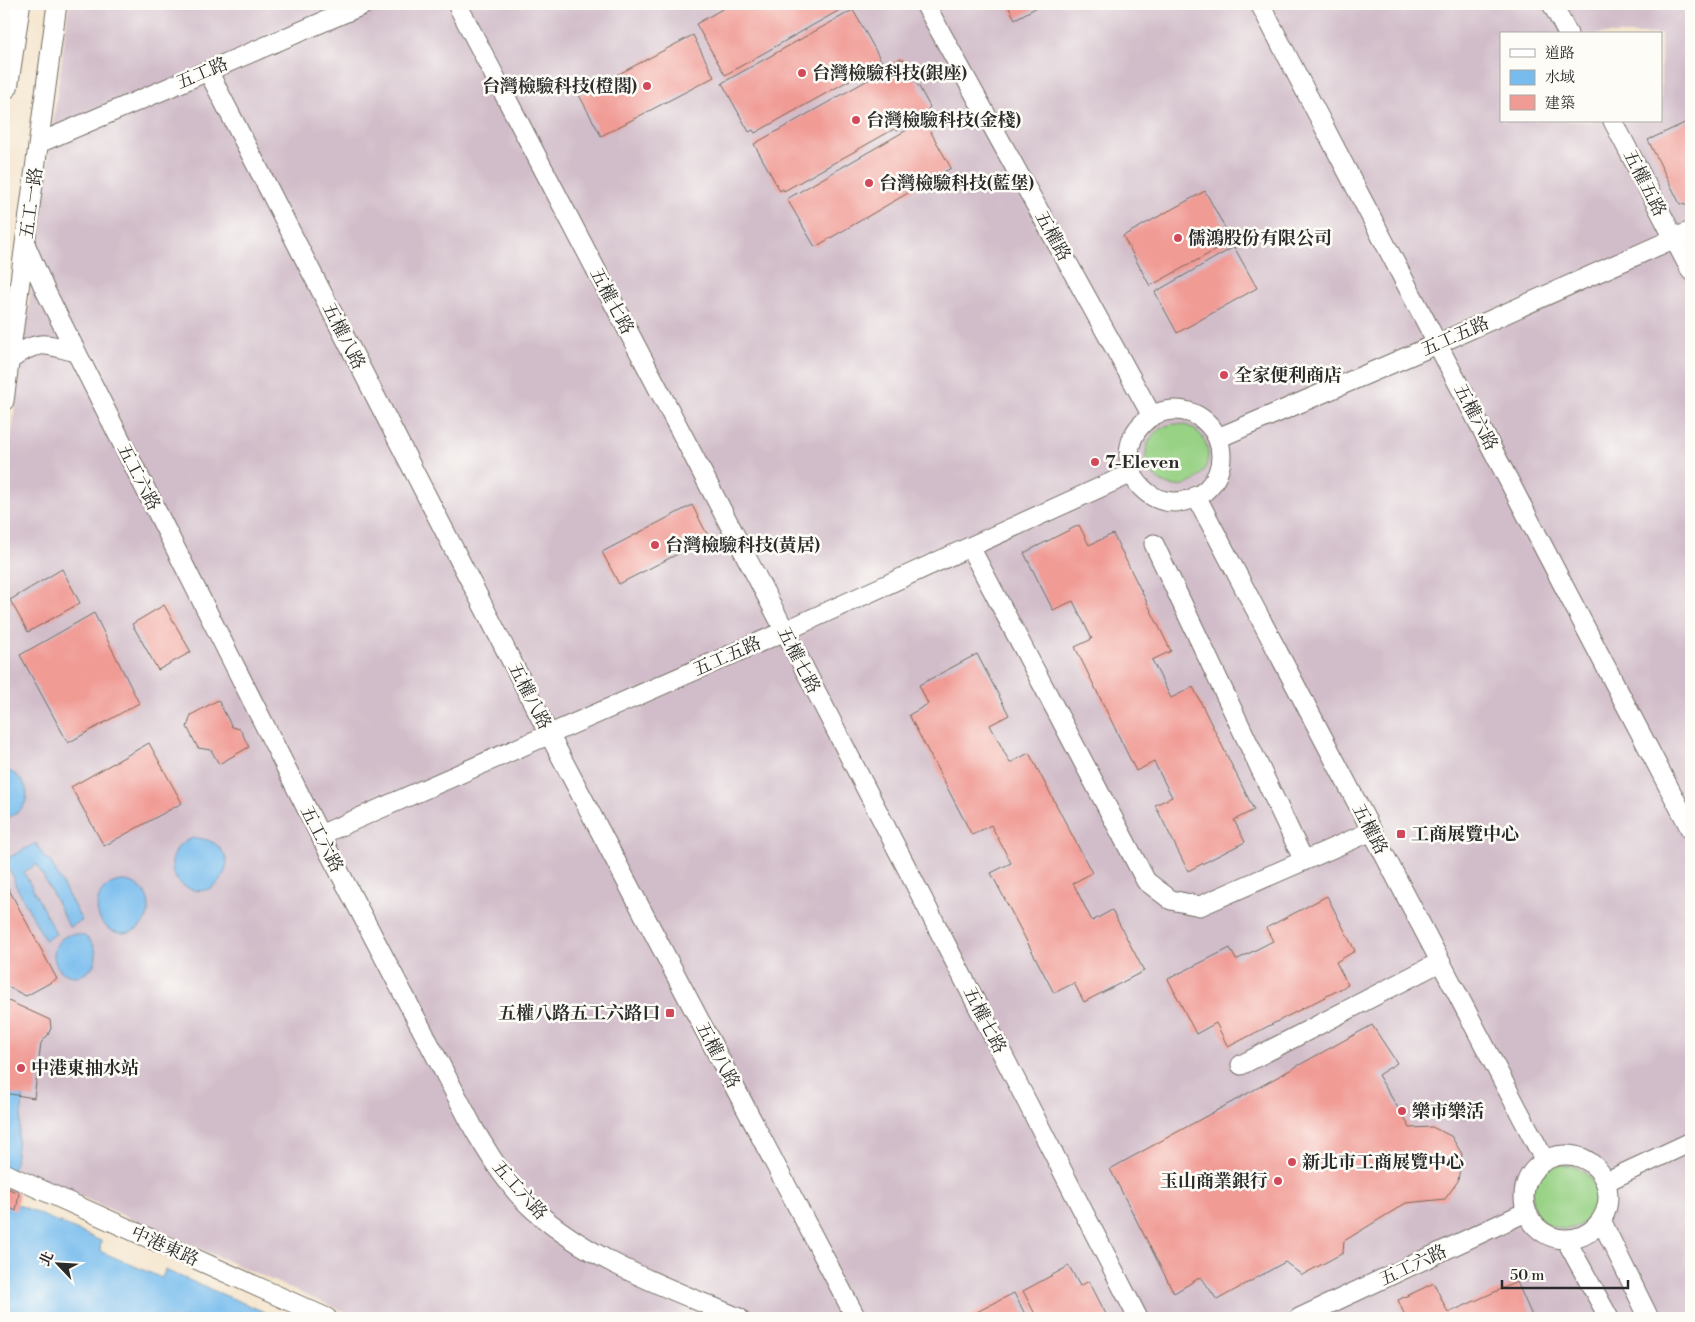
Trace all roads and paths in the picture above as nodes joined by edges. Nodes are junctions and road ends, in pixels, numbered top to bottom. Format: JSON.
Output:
{"nodes":[{"id":1,"x":16,"y":4,"type":"edge"},
{"id":2,"x":57,"y":4,"type":"edge"},
{"id":3,"x":365,"y":4,"type":"edge"},
{"id":4,"x":457,"y":4,"type":"edge"},
{"id":5,"x":925,"y":4,"type":"edge"},
{"id":6,"x":1260,"y":4,"type":"edge"},
{"id":7,"x":1552,"y":4,"type":"edge"},
{"id":8,"x":1567,"y":32,"type":"edge"},
{"id":9,"x":208,"y":71,"type":"junction"},
{"id":10,"x":4,"y":85,"type":"edge"},
{"id":11,"x":1614,"y":122,"type":"edge"},
{"id":12,"x":39,"y":142,"type":"junction"},
{"id":13,"x":1683,"y":234,"type":"edge"},
{"id":14,"x":26,"y":246,"type":"junction"},
{"id":15,"x":1691,"y":271,"type":"edge"},
{"id":16,"x":1438,"y":344,"type":"junction"},
{"id":17,"x":77,"y":353,"type":"junction"},
{"id":18,"x":10,"y":360,"type":"junction"},
{"id":19,"x":4,"y":401,"type":"edge"},
{"id":20,"x":1152,"y":416,"type":"junction"},
{"id":21,"x":1218,"y":438,"type":"junction"},
{"id":22,"x":1132,"y":473,"type":"junction"},
{"id":23,"x":1196,"y":496,"type":"junction"},
{"id":24,"x":1154,"y":544,"type":"dead end"},
{"id":25,"x":970,"y":547,"type":"junction"},
{"id":26,"x":785,"y":631,"type":"junction"},
{"id":27,"x":549,"y":734,"type":"junction"},
{"id":28,"x":1691,"y":830,"type":"edge"},
{"id":29,"x":1372,"y":831,"type":"junction"},
{"id":30,"x":320,"y":835,"type":"junction"},
{"id":31,"x":1304,"y":861,"type":"junction"},
{"id":32,"x":1440,"y":962,"type":"junction"},
{"id":33,"x":1241,"y":1065,"type":"dead end"},
{"id":34,"x":1691,"y":1142,"type":"edge"},
{"id":35,"x":1544,"y":1161,"type":"junction"},
{"id":36,"x":4,"y":1173,"type":"edge"},
{"id":37,"x":1605,"y":1182,"type":"junction"},
{"id":38,"x":1526,"y":1212,"type":"junction"},
{"id":39,"x":1601,"y":1220,"type":"junction"},
{"id":40,"x":1566,"y":1240,"type":"junction"},
{"id":41,"x":327,"y":1318,"type":"edge"},
{"id":42,"x":739,"y":1318,"type":"edge"},
{"id":43,"x":856,"y":1318,"type":"edge"},
{"id":44,"x":1138,"y":1318,"type":"edge"},
{"id":45,"x":1299,"y":1318,"type":"edge"},
{"id":46,"x":1609,"y":1318,"type":"edge"},
{"id":47,"x":1649,"y":1318,"type":"edge"}],
"edges":[{"from":1,"to":10,"type":"highway"},
{"from":2,"to":12,"type":"street","name":"五工一路"},
{"from":3,"to":9,"type":"street","name":"五工路"},
{"from":4,"to":26,"type":"street","name":"五權七路"},
{"from":5,"to":20,"type":"street","name":"五權路"},
{"from":6,"to":16,"type":"street","name":"五權六路"},
{"from":7,"to":8,"type":"street"},
{"from":9,"to":12,"type":"street","name":"五工路"},
{"from":9,"to":27,"type":"street","name":"五權八路"},
{"from":11,"to":13,"type":"street","name":"五權五路"},
{"from":12,"to":14,"type":"street","name":"五工一路"},
{"from":13,"to":15,"type":"street","name":"五權五路"},
{"from":13,"to":16,"type":"street","name":"五工五路"},
{"from":14,"to":17,"type":"street","name":"五工六路"},
{"from":14,"to":18,"type":"street","name":"五工一路"},
{"from":16,"to":21,"type":"street","name":"五工五路"},
{"from":16,"to":28,"type":"street","name":"五權六路"},
{"from":17,"to":18,"type":"street"},
{"from":17,"to":30,"type":"street","name":"五工六路"},
{"from":18,"to":19,"type":"street","name":"五工一路"},
{"from":20,"to":21,"type":"street"},
{"from":20,"to":22,"type":"street"},
{"from":21,"to":23,"type":"street"},
{"from":22,"to":23,"type":"street"},
{"from":22,"to":25,"type":"street","name":"五工五路"},
{"from":23,"to":29,"type":"street","name":"五權路"},
{"from":24,"to":31,"type":"street"},
{"from":25,"to":26,"type":"street","name":"五工五路"},
{"from":25,"to":31,"type":"street"},
{"from":26,"to":27,"type":"street","name":"五工五路"},
{"from":26,"to":44,"type":"street","name":"五權七路"},
{"from":27,"to":30,"type":"street","name":"五工五路"},
{"from":27,"to":43,"type":"street","name":"五權八路"},
{"from":29,"to":31,"type":"street"},
{"from":29,"to":32,"type":"street","name":"五權路"},
{"from":30,"to":42,"type":"street","name":"五工六路"},
{"from":32,"to":33,"type":"street"},
{"from":32,"to":35,"type":"street","name":"五權路"},
{"from":34,"to":37,"type":"street"},
{"from":35,"to":37,"type":"street"},
{"from":35,"to":38,"type":"street"},
{"from":36,"to":41,"type":"street","name":"中港東路"},
{"from":37,"to":39,"type":"street"},
{"from":38,"to":40,"type":"street"},
{"from":38,"to":45,"type":"street","name":"五工六路"},
{"from":39,"to":40,"type":"street"},
{"from":39,"to":47,"type":"street"},
{"from":40,"to":46,"type":"street"}]}
